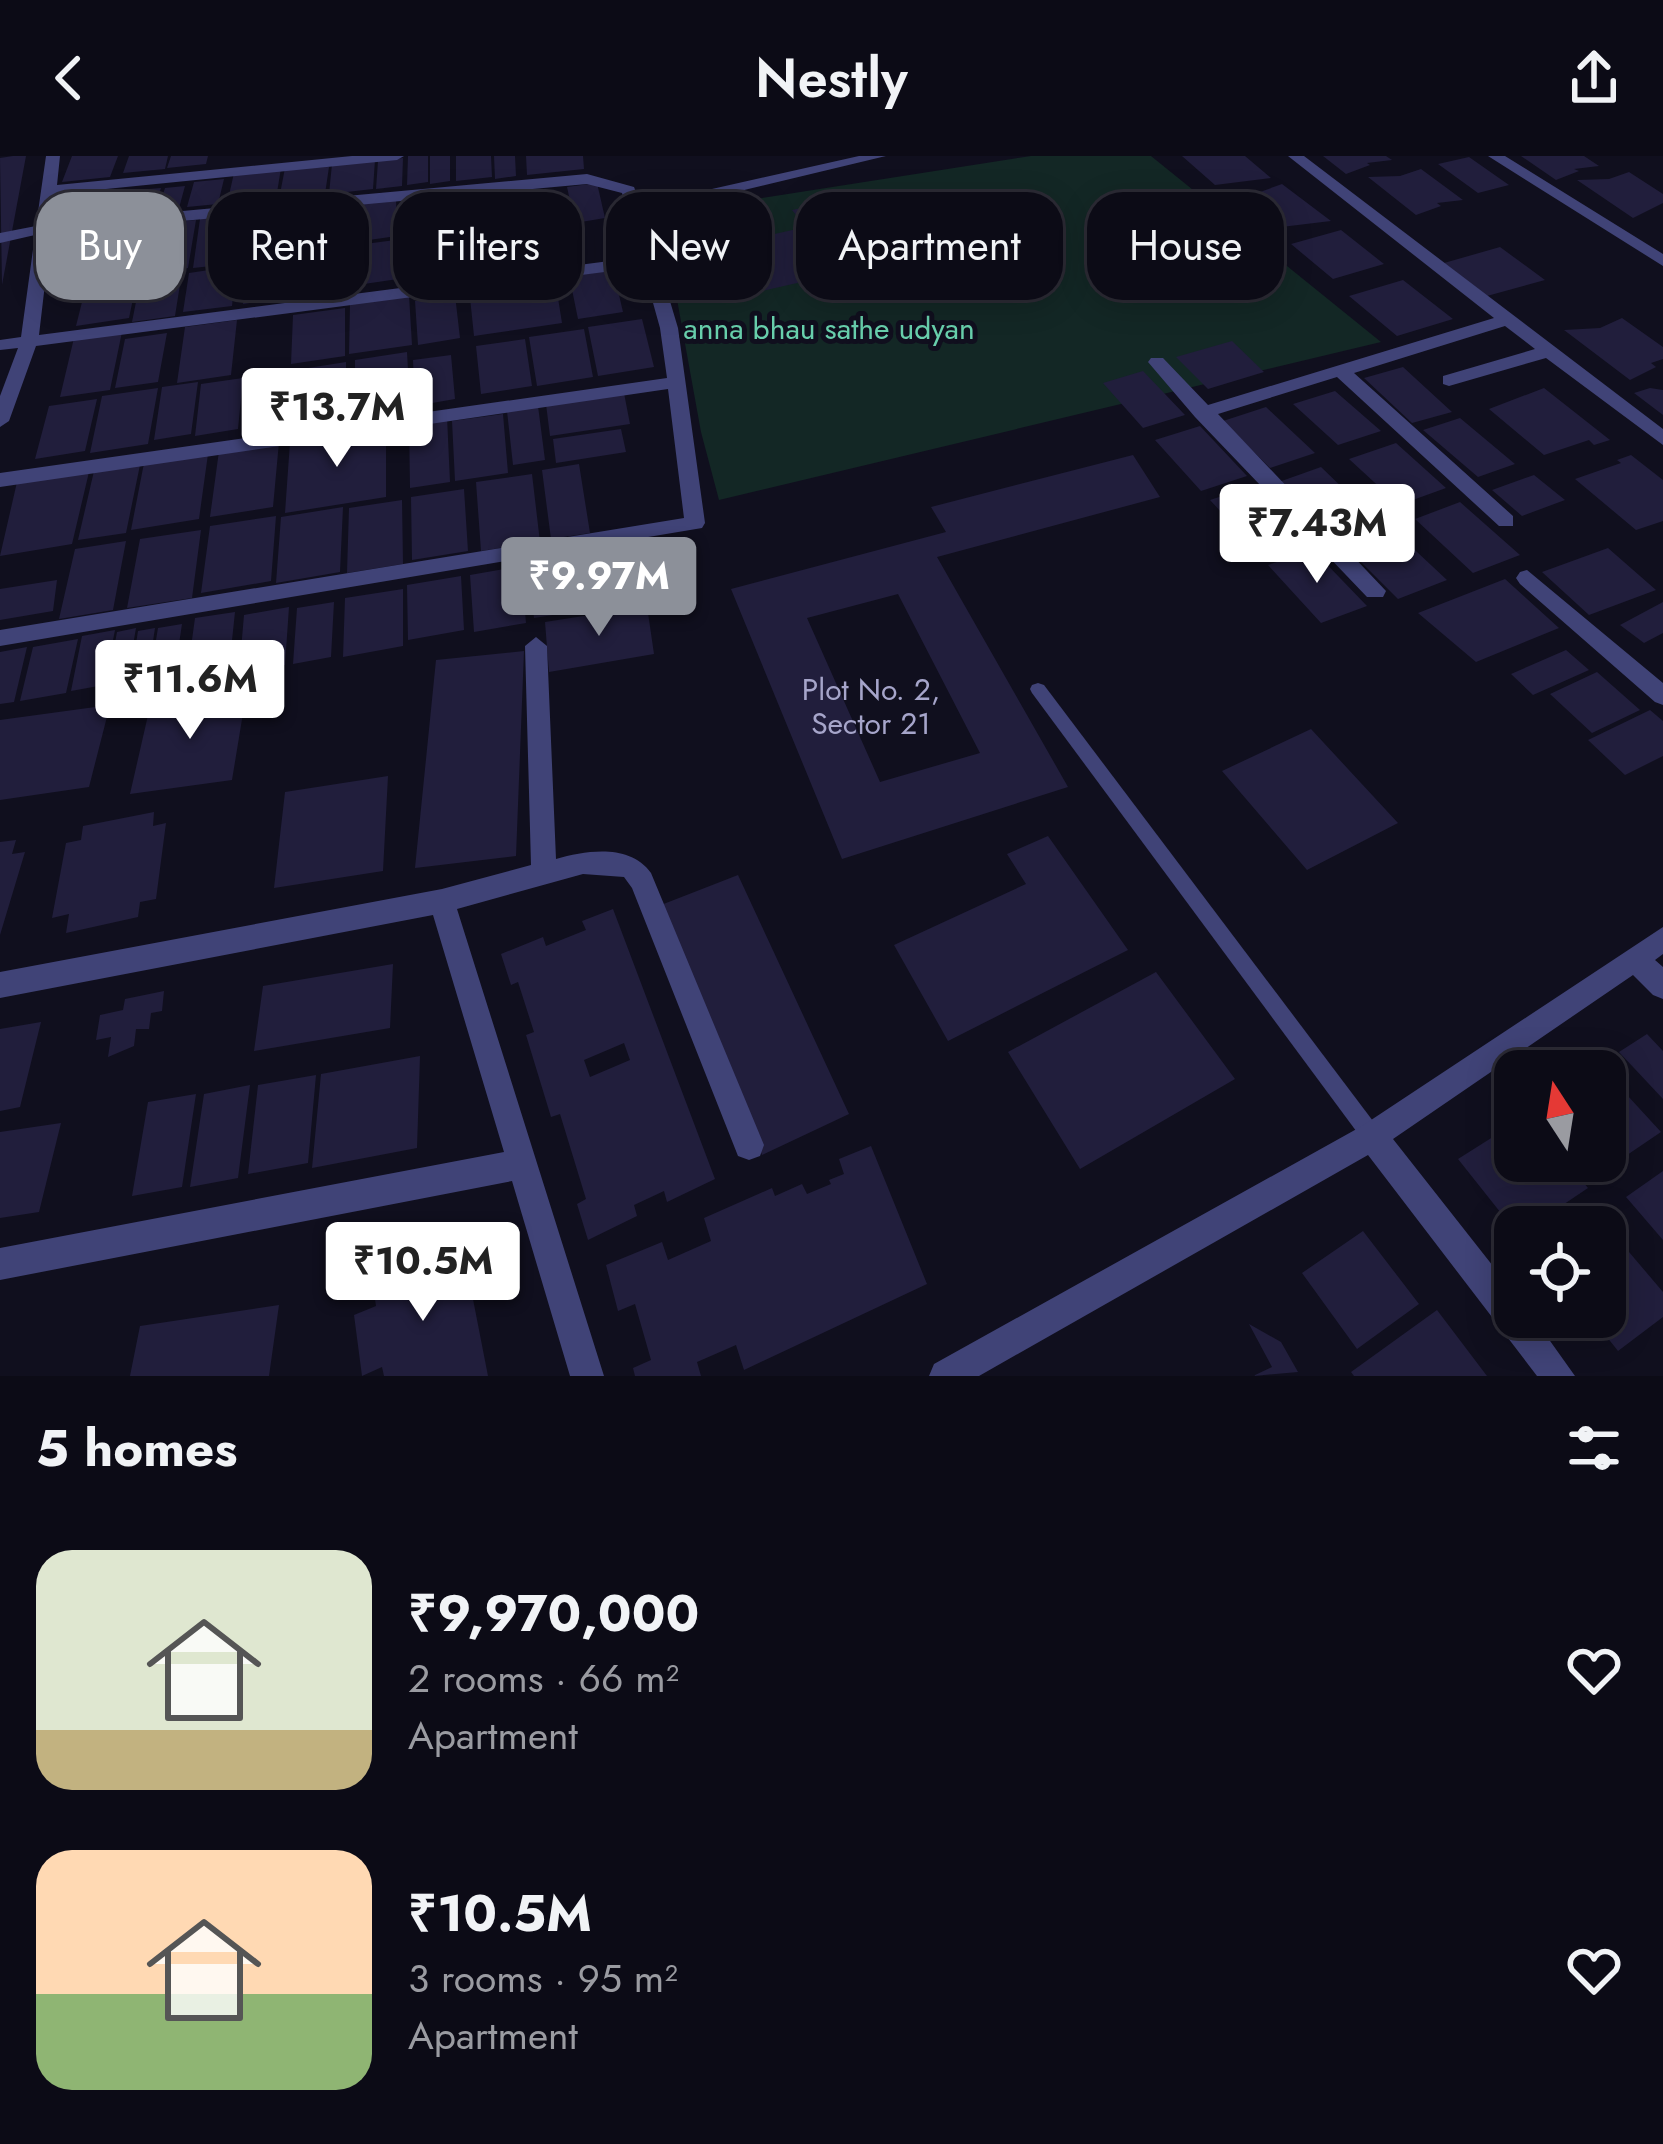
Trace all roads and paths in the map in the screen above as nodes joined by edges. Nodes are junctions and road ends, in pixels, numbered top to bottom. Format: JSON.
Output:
{"nodes":[{"id":1,"x":53,"y":156,"type":"edge"},
{"id":2,"x":398,"y":156,"type":"edge"},
{"id":3,"x":588,"y":156,"type":"edge"},
{"id":4,"x":879,"y":156,"type":"edge"},
{"id":5,"x":1295,"y":156,"type":"edge"},
{"id":6,"x":1495,"y":156,"type":"edge"},
{"id":7,"x":587,"y":178,"type":"junction"},
{"id":8,"x":48,"y":190,"type":"joint"},
{"id":9,"x":630,"y":192,"type":"edge"},
{"id":10,"x":720,"y":192,"type":"edge"},
{"id":11,"x":184,"y":216,"type":"edge"},
{"id":12,"x":36,"y":230,"type":"edge"},
{"id":13,"x":0,"y":238,"type":"edge"},
{"id":14,"x":1663,"y":261,"type":"edge"},
{"id":15,"x":606,"y":267,"type":"edge"},
{"id":16,"x":36,"y":281,"type":"edge"},
{"id":17,"x":662,"y":300,"type":"edge"},
{"id":18,"x":1509,"y":319,"type":"junction"},
{"id":19,"x":29,"y":342,"type":"junction"},
{"id":20,"x":0,"y":346,"type":"edge"},
{"id":21,"x":1549,"y":351,"type":"junction"},
{"id":22,"x":1157,"y":362,"type":"dead end"},
{"id":23,"x":1340,"y":370,"type":"junction"},
{"id":24,"x":1448,"y":380,"type":"dead end"},
{"id":25,"x":676,"y":382,"type":"junction"},
{"id":26,"x":1202,"y":413,"type":"junction"},
{"id":27,"x":0,"y":421,"type":"edge"},
{"id":28,"x":1663,"y":440,"type":"edge"},
{"id":29,"x":0,"y":480,"type":"edge"},
{"id":30,"x":1506,"y":521,"type":"dead end"},
{"id":31,"x":1527,"y":578,"type":"dead end"},
{"id":32,"x":1375,"y":590,"type":"dead end"},
{"id":33,"x":0,"y":638,"type":"edge"},
{"id":34,"x":536,"y":646,"type":"dead end"},
{"id":35,"x":1038,"y":689,"type":"dead end"},
{"id":36,"x":1663,"y":696,"type":"edge"},
{"id":37,"x":544,"y":873,"type":"junction"},
{"id":38,"x":442,"y":902,"type":"junction"},
{"id":39,"x":1663,"y":939,"type":"edge"},
{"id":40,"x":1635,"y":958,"type":"junction"},
{"id":41,"x":0,"y":985,"type":"edge"},
{"id":42,"x":1663,"y":986,"type":"edge"},
{"id":43,"x":1372,"y":1136,"type":"junction"},
{"id":44,"x":748,"y":1145,"type":"dead end"},
{"id":45,"x":522,"y":1164,"type":"junction"},
{"id":46,"x":0,"y":1264,"type":"edge"},
{"id":47,"x":587,"y":1376,"type":"edge"},
{"id":48,"x":946,"y":1376,"type":"edge"},
{"id":49,"x":1558,"y":1376,"type":"edge"}],
"edges":[{"from":1,"to":8,"type":"street"},
{"from":2,"to":8,"type":"street"},
{"from":3,"to":7,"type":"street"},
{"from":4,"to":10,"type":"street"},
{"from":5,"to":18,"type":"street"},
{"from":6,"to":14,"type":"street"},
{"from":7,"to":9,"type":"street"},
{"from":7,"to":11,"type":"street"},
{"from":12,"to":13,"type":"street"},
{"from":15,"to":19,"type":"street"},
{"from":16,"to":19,"type":"street"},
{"from":17,"to":25,"type":"street"},
{"from":18,"to":21,"type":"street"},
{"from":18,"to":23,"type":"street"},
{"from":19,"to":20,"type":"street"},
{"from":19,"to":27,"type":"street"},
{"from":21,"to":24,"type":"street"},
{"from":21,"to":28,"type":"street"},
{"from":22,"to":26,"type":"street"},
{"from":23,"to":26,"type":"street"},
{"from":23,"to":30,"type":"street"},
{"from":25,"to":29,"type":"street"},
{"from":25,"to":33,"type":"street"},
{"from":26,"to":32,"type":"street"},
{"from":31,"to":36,"type":"street"},
{"from":34,"to":37,"type":"street"},
{"from":35,"to":43,"type":"lane"},
{"from":37,"to":38,"type":"street"},
{"from":37,"to":44,"type":"street"},
{"from":38,"to":41,"type":"street"},
{"from":38,"to":45,"type":"street"},
{"from":39,"to":40,"type":"street"},
{"from":40,"to":42,"type":"street"},
{"from":40,"to":43,"type":"street"},
{"from":43,"to":48,"type":"street"},
{"from":43,"to":49,"type":"street"},
{"from":45,"to":46,"type":"street"},
{"from":45,"to":47,"type":"street"}]}
